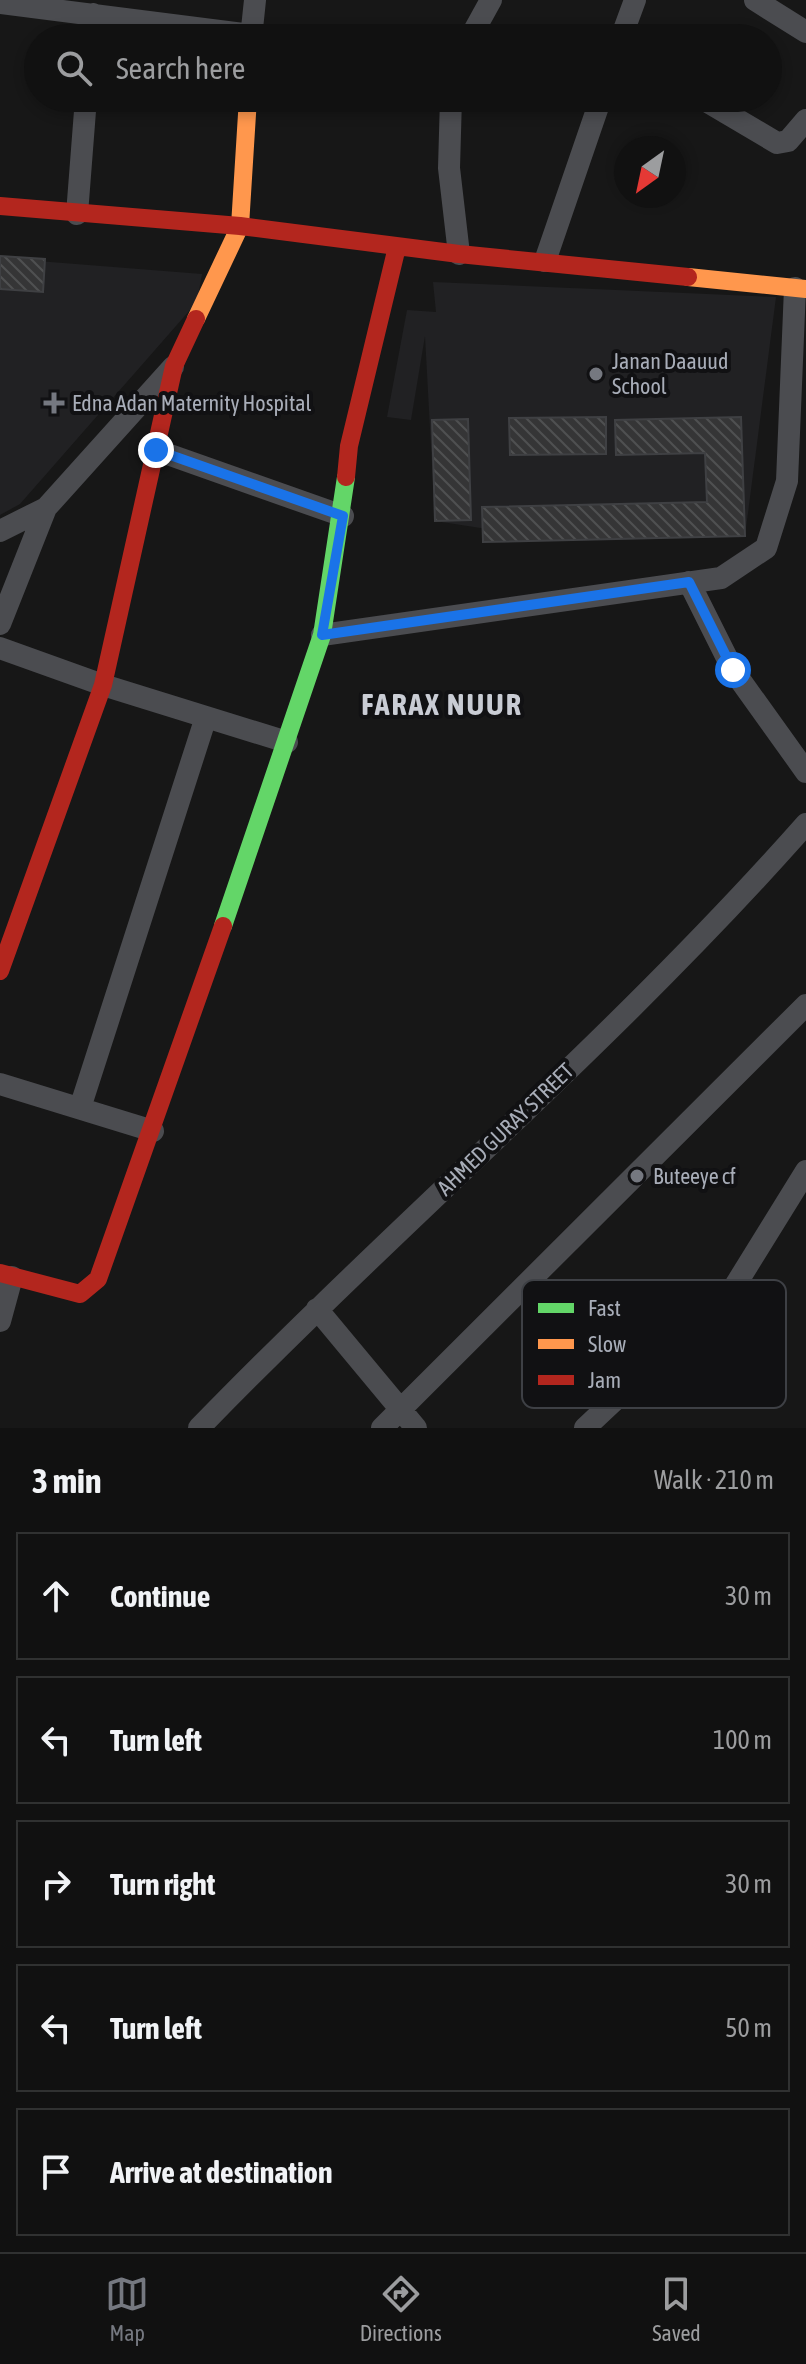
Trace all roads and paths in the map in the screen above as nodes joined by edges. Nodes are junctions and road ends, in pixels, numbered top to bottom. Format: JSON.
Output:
{"nodes":[{"id":1,"x":255,"y":0,"type":"edge"},
{"id":2,"x":491,"y":0,"type":"edge"},
{"id":3,"x":635,"y":0,"type":"edge"},
{"id":4,"x":755,"y":0,"type":"edge"},
{"id":5,"x":0,"y":3,"type":"edge"},
{"id":6,"x":93,"y":14,"type":"junction"},
{"id":7,"x":92,"y":24,"type":"edge"},
{"id":8,"x":162,"y":24,"type":"edge"},
{"id":9,"x":252,"y":24,"type":"edge"},
{"id":10,"x":478,"y":24,"type":"edge"},
{"id":11,"x":626,"y":24,"type":"edge"},
{"id":12,"x":806,"y":32,"type":"edge"},
{"id":13,"x":85,"y":112,"type":"edge"},
{"id":14,"x":247,"y":112,"type":"edge"},
{"id":15,"x":451,"y":112,"type":"edge"},
{"id":16,"x":596,"y":112,"type":"edge"},
{"id":17,"x":725,"y":112,"type":"edge"},
{"id":18,"x":806,"y":120,"type":"edge"},
{"id":19,"x":0,"y":206,"type":"edge"},
{"id":20,"x":77,"y":214,"type":"junction"},
{"id":21,"x":240,"y":226,"type":"junction"},
{"id":22,"x":397,"y":247,"type":"junction"},
{"id":23,"x":459,"y":254,"type":"junction"},
{"id":24,"x":545,"y":261,"type":"junction"},
{"id":25,"x":801,"y":288,"type":"edge"},
{"id":26,"x":174,"y":366,"type":"junction"},
{"id":27,"x":156,"y":450,"type":"junction"},
{"id":28,"x":46,"y":508,"type":"junction"},
{"id":29,"x":343,"y":516,"type":"junction"},
{"id":30,"x":0,"y":531,"type":"edge"},
{"id":31,"x":689,"y":582,"type":"junction"},
{"id":32,"x":0,"y":624,"type":"edge"},
{"id":33,"x":322,"y":635,"type":"junction"},
{"id":34,"x":0,"y":648,"type":"edge"},
{"id":35,"x":103,"y":685,"type":"junction"},
{"id":36,"x":206,"y":717,"type":"junction"},
{"id":37,"x":287,"y":742,"type":"junction"},
{"id":38,"x":806,"y":772,"type":"edge"},
{"id":39,"x":806,"y":824,"type":"edge"},
{"id":40,"x":0,"y":971,"type":"edge"},
{"id":41,"x":806,"y":1005,"type":"edge"},
{"id":42,"x":0,"y":1084,"type":"edge"},
{"id":43,"x":80,"y":1108,"type":"junction"},
{"id":44,"x":153,"y":1131,"type":"junction"},
{"id":45,"x":806,"y":1171,"type":"edge"},
{"id":46,"x":6,"y":1275,"type":"edge"},
{"id":47,"x":530,"y":1280,"type":"edge"},
{"id":48,"x":739,"y":1280,"type":"edge"},
{"id":49,"x":522,"y":1288,"type":"edge"},
{"id":50,"x":317,"y":1309,"type":"junction"},
{"id":51,"x":0,"y":1321,"type":"edge"},
{"id":52,"x":606,"y":1408,"type":"edge"},
{"id":53,"x":401,"y":1409,"type":"junction"},
{"id":54,"x":199,"y":1428,"type":"edge"},
{"id":55,"x":382,"y":1428,"type":"edge"},
{"id":56,"x":416,"y":1428,"type":"edge"},
{"id":57,"x":585,"y":1428,"type":"edge"}],
"edges":[{"from":1,"to":9,"type":"street"},
{"from":2,"to":10,"type":"street"},
{"from":3,"to":11,"type":"street"},
{"from":4,"to":12,"type":"street"},
{"from":5,"to":6,"type":"street"},
{"from":6,"to":7,"type":"street"},
{"from":6,"to":8,"type":"street"},
{"from":13,"to":20,"type":"street"},
{"from":14,"to":21,"type":"street"},
{"from":15,"to":23,"type":"street"},
{"from":16,"to":24,"type":"street"},
{"from":17,"to":18,"type":"street"},
{"from":19,"to":20,"type":"street"},
{"from":20,"to":21,"type":"street"},
{"from":21,"to":22,"type":"street"},
{"from":21,"to":26,"type":"street"},
{"from":22,"to":23,"type":"street"},
{"from":22,"to":29,"type":"street"},
{"from":23,"to":24,"type":"street"},
{"from":24,"to":25,"type":"street"},
{"from":25,"to":31,"type":"street"},
{"from":26,"to":27,"type":"street"},
{"from":26,"to":28,"type":"street"},
{"from":27,"to":29,"type":"street"},
{"from":27,"to":35,"type":"street"},
{"from":28,"to":30,"type":"street"},
{"from":28,"to":32,"type":"street"},
{"from":29,"to":33,"type":"street"},
{"from":31,"to":33,"type":"street"},
{"from":31,"to":38,"type":"street"},
{"from":33,"to":37,"type":"street"},
{"from":34,"to":35,"type":"street"},
{"from":35,"to":36,"type":"street"},
{"from":35,"to":40,"type":"street"},
{"from":36,"to":37,"type":"street"},
{"from":36,"to":43,"type":"street"},
{"from":37,"to":44,"type":"street"},
{"from":39,"to":50,"type":"street","name":"AHMED GURAY STREET"},
{"from":41,"to":47,"type":"street"},
{"from":42,"to":43,"type":"street"},
{"from":43,"to":44,"type":"street"},
{"from":44,"to":46,"type":"street"},
{"from":45,"to":48,"type":"street"},
{"from":46,"to":51,"type":"street"},
{"from":49,"to":53,"type":"street"},
{"from":50,"to":53,"type":"street"},
{"from":50,"to":54,"type":"street","name":"AHMED GURAY STREET"},
{"from":52,"to":57,"type":"street"},
{"from":53,"to":55,"type":"street"},
{"from":53,"to":56,"type":"street"}]}
